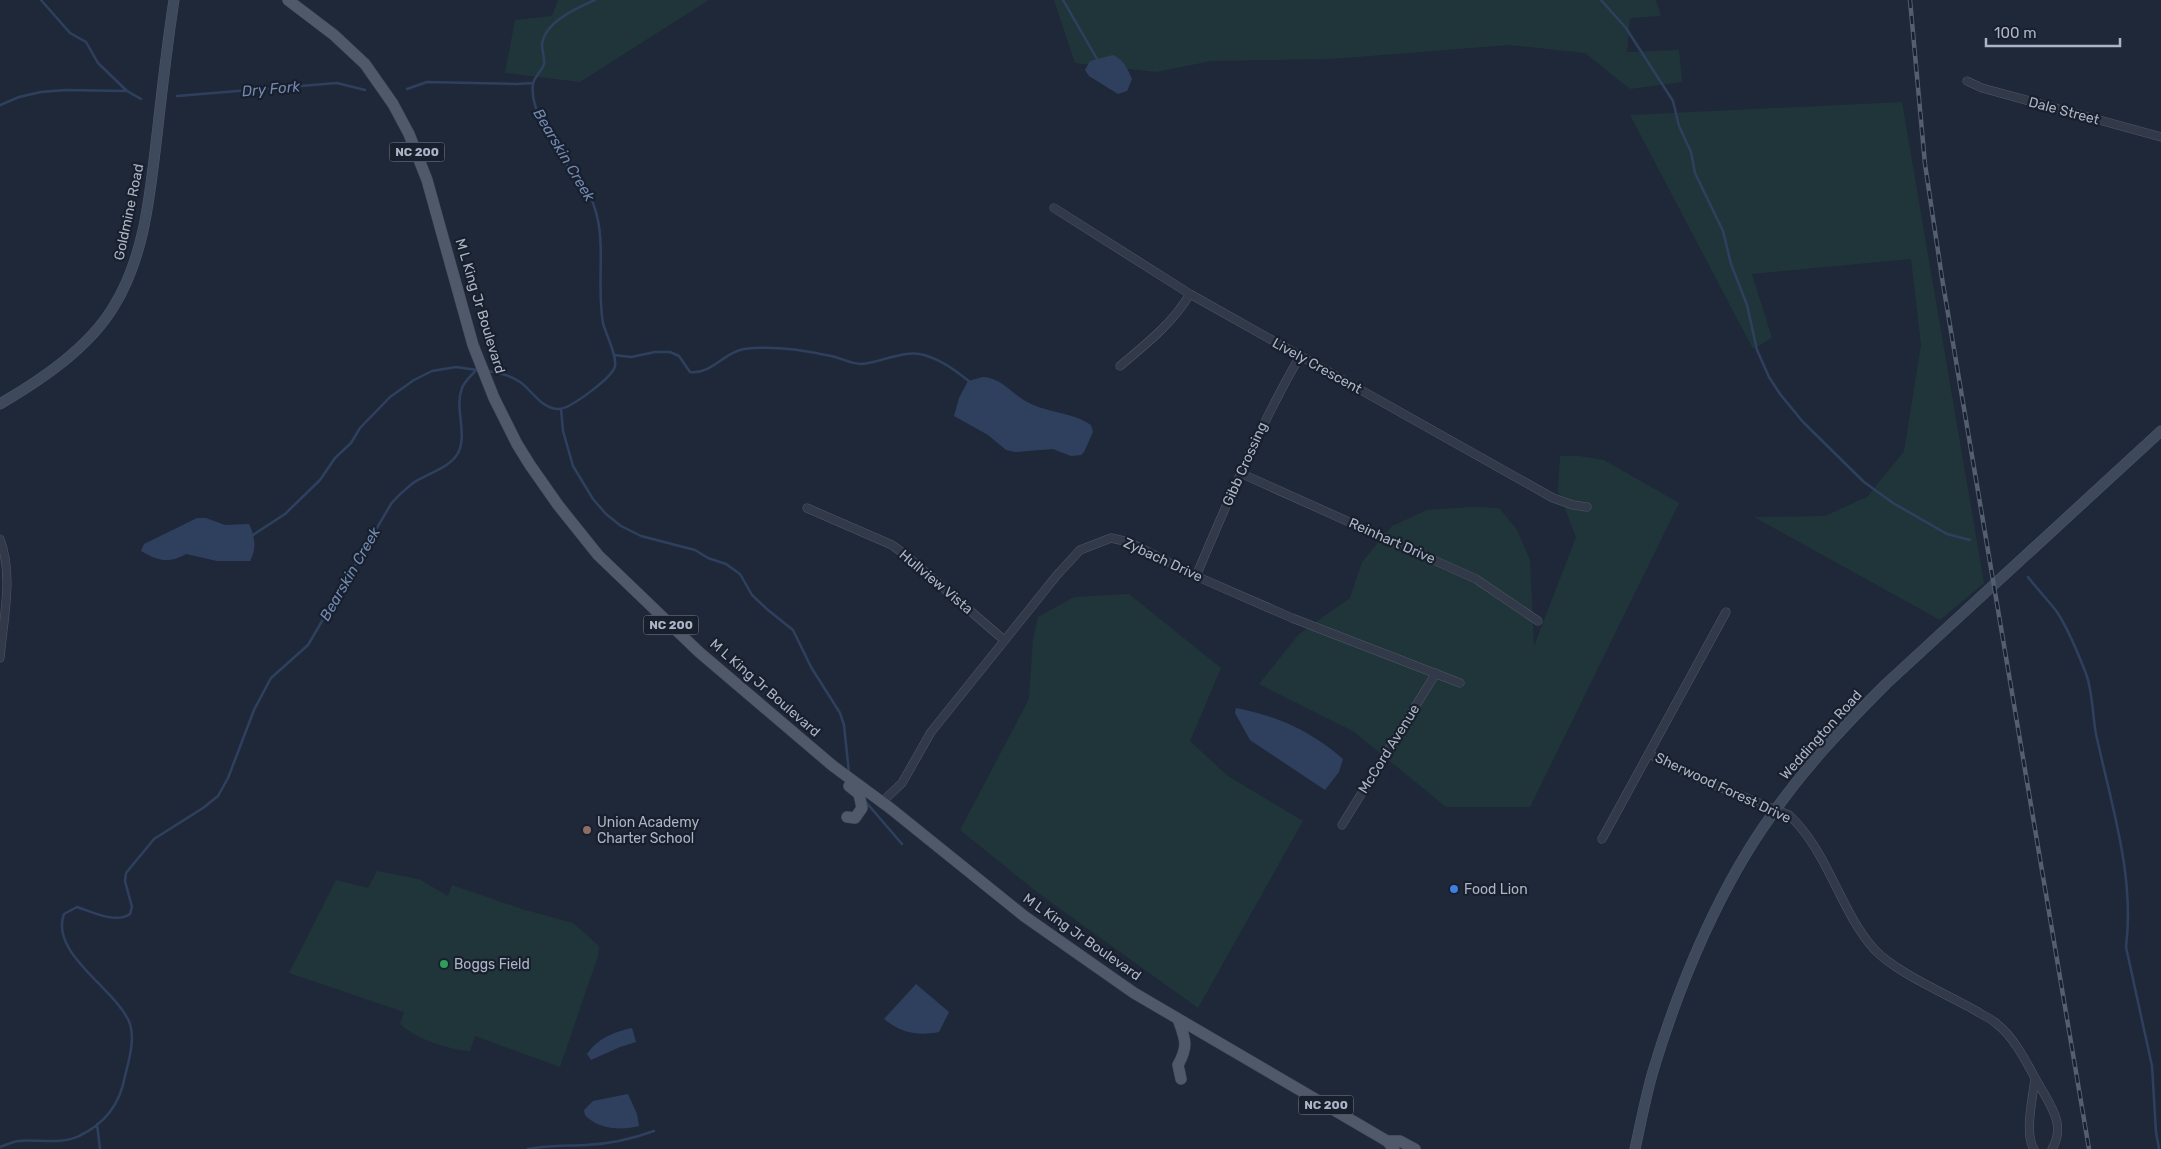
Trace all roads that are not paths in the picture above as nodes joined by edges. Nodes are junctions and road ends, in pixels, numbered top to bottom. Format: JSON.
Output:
{"nodes":[{"id":1,"x":174,"y":0,"type":"edge"},
{"id":2,"x":288,"y":0,"type":"edge"},
{"id":3,"x":1967,"y":81,"type":"dead end"},
{"id":4,"x":2161,"y":137,"type":"edge"},
{"id":5,"x":1054,"y":208,"type":"dead end"},
{"id":6,"x":1190,"y":294,"type":"junction"},
{"id":7,"x":1300,"y":356,"type":"junction"},
{"id":8,"x":1120,"y":366,"type":"dead end"},
{"id":9,"x":0,"y":404,"type":"edge"},
{"id":10,"x":2161,"y":431,"type":"edge"},
{"id":11,"x":1240,"y":473,"type":"junction"},
{"id":12,"x":1587,"y":507,"type":"dead end"},
{"id":13,"x":807,"y":508,"type":"dead end"},
{"id":14,"x":0,"y":539,"type":"edge"},
{"id":15,"x":1196,"y":576,"type":"junction"},
{"id":16,"x":1726,"y":612,"type":"dead end"},
{"id":17,"x":2,"y":613,"type":"edge"},
{"id":18,"x":1538,"y":621,"type":"dead end"},
{"id":19,"x":1004,"y":640,"type":"junction"},
{"id":20,"x":699,"y":652,"type":"junction"},
{"id":21,"x":0,"y":658,"type":"edge"},
{"id":22,"x":1436,"y":673,"type":"junction"},
{"id":23,"x":1460,"y":683,"type":"dead end"},
{"id":24,"x":1648,"y":754,"type":"junction"},
{"id":25,"x":882,"y":802,"type":"junction"},
{"id":26,"x":1774,"y":811,"type":"junction"},
{"id":27,"x":847,"y":817,"type":"dead end"},
{"id":28,"x":1342,"y":826,"type":"dead end"},
{"id":29,"x":1602,"y":839,"type":"dead end"},
{"id":30,"x":1178,"y":1019,"type":"junction"},
{"id":31,"x":2035,"y":1078,"type":"junction"},
{"id":32,"x":1182,"y":1079,"type":"dead end"},
{"id":33,"x":1390,"y":1145,"type":"edge"},
{"id":34,"x":1415,"y":1149,"type":"edge"},
{"id":35,"x":1635,"y":1149,"type":"edge"},
{"id":36,"x":2034,"y":1149,"type":"edge"},
{"id":37,"x":2052,"y":1149,"type":"edge"}],
"edges":[{"from":1,"to":9,"type":"main road","name":"Goldmine Road"},
{"from":2,"to":20,"type":"main road","name":"M L King Jr Boulevard","number":"NC 200"},
{"from":3,"to":4,"type":"street","name":"Dale Street"},
{"from":5,"to":6,"type":"street","name":"Lively Crescent"},
{"from":6,"to":7,"type":"street","name":"Lively Crescent"},
{"from":6,"to":8,"type":"street"},
{"from":7,"to":11,"type":"street","name":"Gibb Crossing"},
{"from":7,"to":12,"type":"street","name":"Lively Crescent"},
{"from":10,"to":26,"type":"main road","name":"Weddington Road"},
{"from":11,"to":15,"type":"street","name":"Gibb Crossing"},
{"from":11,"to":18,"type":"street","name":"Reinhart Drive"},
{"from":13,"to":19,"type":"street","name":"Hullview Vista"},
{"from":14,"to":17,"type":"street"},
{"from":15,"to":19,"type":"street","name":"Zybach Drive"},
{"from":15,"to":22,"type":"street","name":"Zybach Drive"},
{"from":16,"to":24,"type":"street"},
{"from":17,"to":21,"type":"street"},
{"from":19,"to":25,"type":"street","name":"Zybach Drive"},
{"from":20,"to":25,"type":"main road","name":"M L King Jr Boulevard","number":"NC 200"},
{"from":20,"to":27,"type":"main road"},
{"from":22,"to":23,"type":"street","name":"Zybach Drive"},
{"from":22,"to":28,"type":"street","name":"McCord Avenue"},
{"from":24,"to":26,"type":"street","name":"Sherwood Forest Drive"},
{"from":24,"to":29,"type":"street"},
{"from":25,"to":30,"type":"main road","name":"M L King Jr Boulevard","number":"NC 200"},
{"from":26,"to":31,"type":"street","name":"Sherwood Forest Drive"},
{"from":26,"to":35,"type":"main road","name":"Weddington Road"},
{"from":30,"to":32,"type":"main road"},
{"from":30,"to":33,"type":"main road","name":"M L King Jr Boulevard","number":"NC 200"},
{"from":31,"to":36,"type":"street"},
{"from":31,"to":37,"type":"street","name":"Sherwood Forest Drive"},
{"from":33,"to":34,"type":"main road","name":"M L King Jr Boulevard","number":"NC 200"}]}
